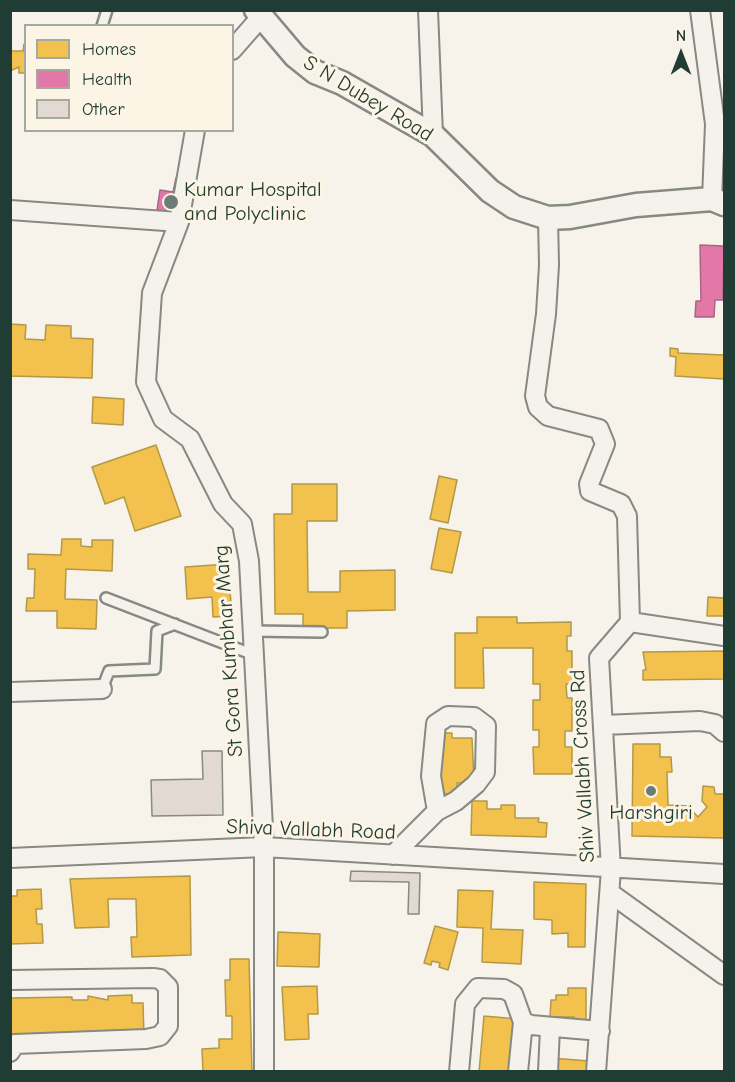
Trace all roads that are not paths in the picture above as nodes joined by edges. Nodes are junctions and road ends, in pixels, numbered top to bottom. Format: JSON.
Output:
{"nodes":[{"id":1,"x":428,"y":10,"type":"edge"},
{"id":2,"x":700,"y":10,"type":"edge"},
{"id":3,"x":258,"y":14,"type":"edge"},
{"id":4,"x":234,"y":47,"type":"edge"},
{"id":5,"x":195,"y":132,"type":"edge"},
{"id":6,"x":433,"y":135,"type":"junction"},
{"id":7,"x":718,"y":202,"type":"edge"},
{"id":8,"x":10,"y":210,"type":"edge"},
{"id":9,"x":548,"y":218,"type":"junction"},
{"id":10,"x":179,"y":222,"type":"junction"},
{"id":11,"x":106,"y":598,"type":"dead end"},
{"id":12,"x":630,"y":622,"type":"junction"},
{"id":13,"x":175,"y":624,"type":"junction"},
{"id":14,"x":252,"y":631,"type":"junction"},
{"id":15,"x":322,"y":632,"type":"dead end"},
{"id":16,"x":724,"y":636,"type":"edge"},
{"id":17,"x":254,"y":655,"type":"junction"},
{"id":18,"x":102,"y":689,"type":"joint"},
{"id":19,"x":10,"y":692,"type":"edge"},
{"id":20,"x":603,"y":725,"type":"junction"},
{"id":21,"x":724,"y":732,"type":"edge"},
{"id":22,"x":437,"y":811,"type":"junction"},
{"id":23,"x":264,"y":847,"type":"junction"},
{"id":24,"x":393,"y":855,"type":"junction"},
{"id":25,"x":10,"y":858,"type":"edge"},
{"id":26,"x":611,"y":869,"type":"junction"},
{"id":27,"x":724,"y":874,"type":"edge"},
{"id":28,"x":610,"y":893,"type":"junction"},
{"id":29,"x":724,"y":975,"type":"edge"},
{"id":30,"x":10,"y":980,"type":"edge"},
{"id":31,"x":523,"y":1022,"type":"junction"},
{"id":32,"x":550,"y":1028,"type":"junction"},
{"id":33,"x":600,"y":1031,"type":"junction"},
{"id":34,"x":10,"y":1052,"type":"edge"},
{"id":35,"x":264,"y":1071,"type":"edge"},
{"id":36,"x":459,"y":1071,"type":"edge"},
{"id":37,"x":518,"y":1071,"type":"edge"},
{"id":38,"x":548,"y":1071,"type":"edge"},
{"id":39,"x":596,"y":1071,"type":"edge"}],
"edges":[{"from":1,"to":6,"type":"street"},
{"from":2,"to":7,"type":"street"},
{"from":3,"to":4,"type":"street"},
{"from":3,"to":6,"type":"street","name":"S N Dubey Road"},
{"from":5,"to":10,"type":"street","name":"St Gora Kumbhar Marg"},
{"from":6,"to":9,"type":"street","name":"S N Dubey Road"},
{"from":7,"to":9,"type":"street","name":"S N Dubey Road"},
{"from":8,"to":10,"type":"street"},
{"from":9,"to":12,"type":"street"},
{"from":10,"to":14,"type":"street","name":"St Gora Kumbhar Marg"},
{"from":11,"to":13,"type":"lane"},
{"from":12,"to":16,"type":"street"},
{"from":12,"to":20,"type":"street","name":"Shiv Vallabh Cross Rd"},
{"from":13,"to":17,"type":"lane"},
{"from":13,"to":18,"type":"lane"},
{"from":14,"to":15,"type":"lane"},
{"from":14,"to":17,"type":"street","name":"St Gora Kumbhar Marg"},
{"from":17,"to":23,"type":"street","name":"St Gora Kumbhar Marg"},
{"from":18,"to":19,"type":"street"},
{"from":20,"to":21,"type":"street"},
{"from":20,"to":26,"type":"street","name":"Shiv Vallabh Cross Rd"},
{"from":22,"to":22,"type":"street"},
{"from":22,"to":24,"type":"street"},
{"from":23,"to":24,"type":"street","name":"Shiva Vallabh Road"},
{"from":23,"to":25,"type":"street","name":"Shiva Vallabh Road"},
{"from":23,"to":35,"type":"street"},
{"from":24,"to":26,"type":"street","name":"Shiva Vallabh Road"},
{"from":26,"to":27,"type":"street","name":"Shiva Vallabh Road"},
{"from":26,"to":28,"type":"street","name":"Shiv Vallabh Cross Rd"},
{"from":28,"to":29,"type":"street"},
{"from":28,"to":33,"type":"street","name":"Shiv Vallabh Cross Rd"},
{"from":30,"to":34,"type":"street"},
{"from":31,"to":32,"type":"street"},
{"from":31,"to":36,"type":"street"},
{"from":31,"to":37,"type":"street"},
{"from":32,"to":33,"type":"street"},
{"from":32,"to":38,"type":"street"},
{"from":33,"to":39,"type":"street","name":"Shiv Vallabh Cross Rd"}]}
